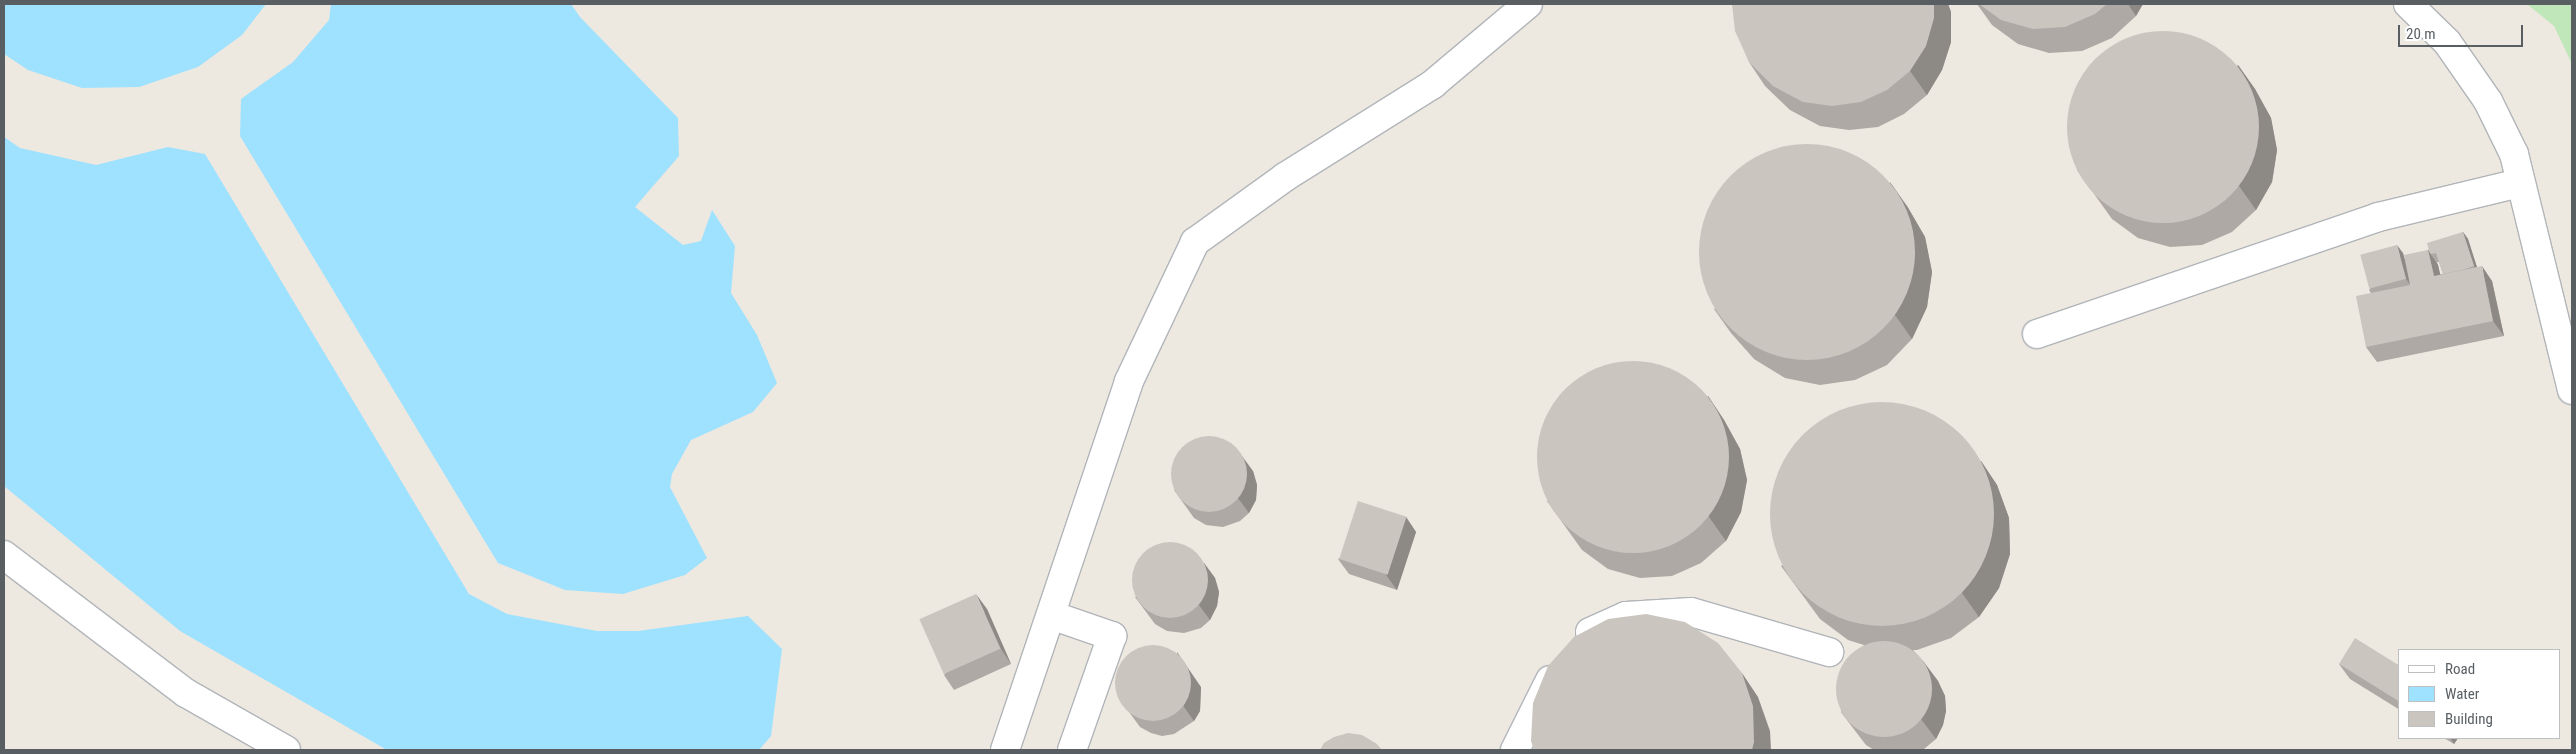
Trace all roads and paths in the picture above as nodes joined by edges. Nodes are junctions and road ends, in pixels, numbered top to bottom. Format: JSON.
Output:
{"nodes":[{"id":1,"x":1528,"y":4,"type":"edge"},
{"id":2,"x":2408,"y":4,"type":"edge"},
{"id":3,"x":2520,"y":183,"type":"junction"},
{"id":4,"x":2037,"y":334,"type":"dead end"},
{"id":5,"x":2572,"y":390,"type":"edge"},
{"id":6,"x":4,"y":555,"type":"edge"},
{"id":7,"x":1051,"y":615,"type":"junction"},
{"id":8,"x":1829,"y":652,"type":"dead end"},
{"id":9,"x":286,"y":750,"type":"edge"},
{"id":10,"x":1006,"y":750,"type":"edge"},
{"id":11,"x":1072,"y":750,"type":"edge"},
{"id":12,"x":1515,"y":750,"type":"edge"}],
"edges":[{"from":1,"to":7,"type":"lane"},
{"from":2,"to":3,"type":"lane"},
{"from":3,"to":4,"type":"lane"},
{"from":3,"to":5,"type":"lane"},
{"from":6,"to":9,"type":"lane"},
{"from":7,"to":10,"type":"lane"},
{"from":7,"to":11,"type":"lane"},
{"from":8,"to":12,"type":"lane"}]}
